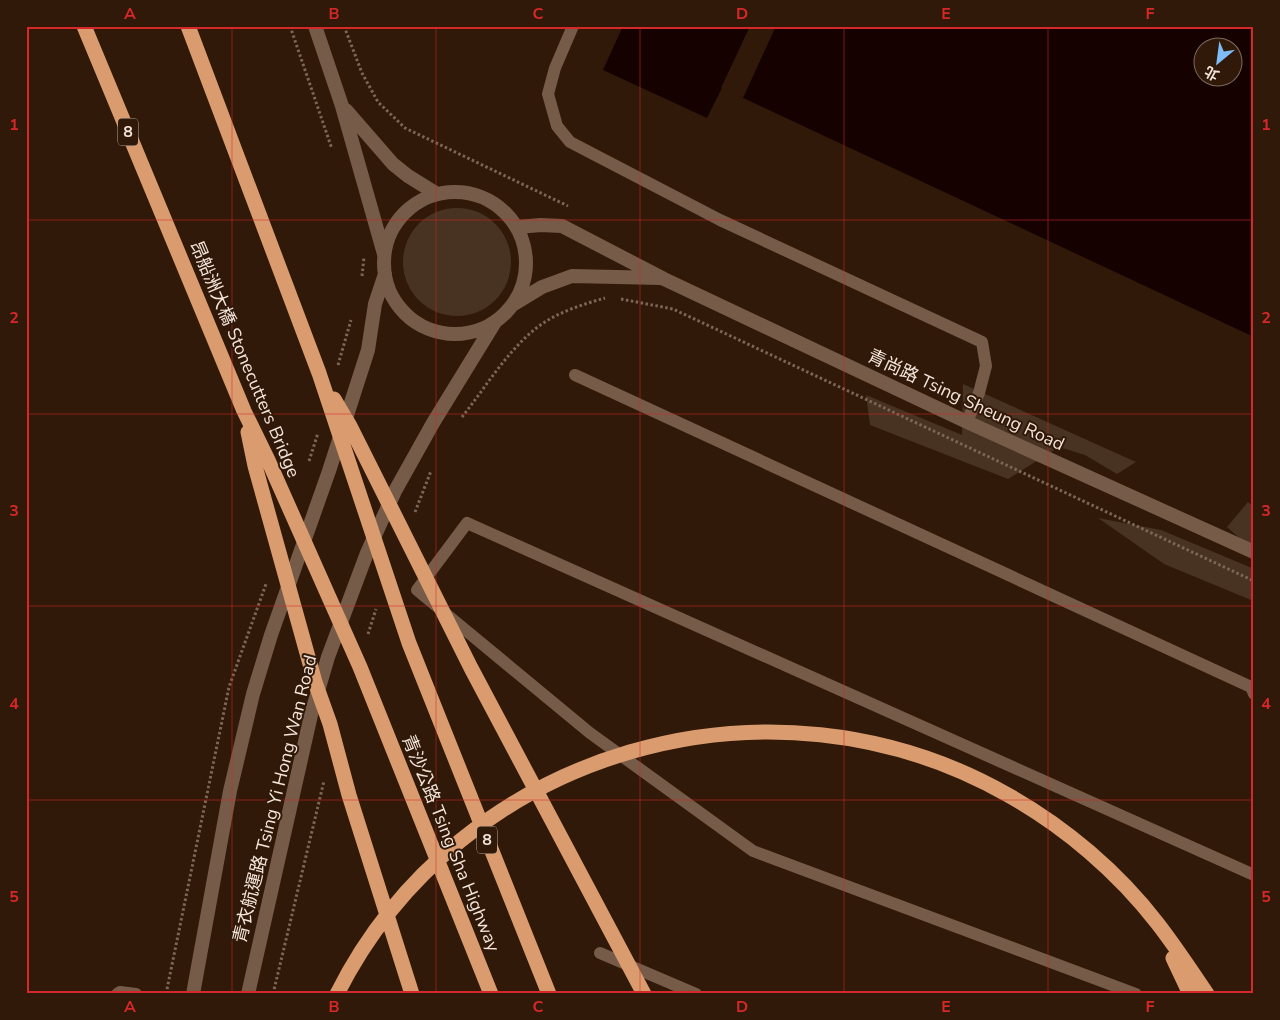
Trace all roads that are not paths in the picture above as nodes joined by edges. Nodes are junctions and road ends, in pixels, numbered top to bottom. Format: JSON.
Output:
{"nodes":[{"id":1,"x":84,"y":26,"type":"edge"},
{"id":2,"x":188,"y":26,"type":"edge"},
{"id":3,"x":315,"y":26,"type":"edge"},
{"id":4,"x":573,"y":26,"type":"edge"},
{"id":5,"x":342,"y":106,"type":"junction"},
{"id":6,"x":437,"y":194,"type":"junction"},
{"id":7,"x":516,"y":227,"type":"junction"},
{"id":8,"x":384,"y":254,"type":"junction"},
{"id":9,"x":384,"y":274,"type":"junction"},
{"id":10,"x":664,"y":278,"type":"junction"},
{"id":11,"x":511,"y":306,"type":"junction"},
{"id":12,"x":495,"y":322,"type":"junction"},
{"id":13,"x":318,"y":373,"type":"junction"},
{"id":14,"x":575,"y":375,"type":"dead end"},
{"id":15,"x":244,"y":411,"type":"junction"},
{"id":16,"x":967,"y":422,"type":"junction"},
{"id":17,"x":1254,"y":552,"type":"edge"},
{"id":18,"x":1254,"y":694,"type":"edge"},
{"id":19,"x":375,"y":706,"type":"joint"},
{"id":20,"x":1254,"y":875,"type":"edge"},
{"id":21,"x":1157,"y":922,"type":"junction"},
{"id":22,"x":600,"y":953,"type":"dead end"},
{"id":23,"x":117,"y":994,"type":"edge"},
{"id":24,"x":136,"y":994,"type":"edge"},
{"id":25,"x":193,"y":994,"type":"edge"},
{"id":26,"x":248,"y":994,"type":"edge"},
{"id":27,"x":337,"y":994,"type":"edge"},
{"id":28,"x":412,"y":994,"type":"edge"},
{"id":29,"x":492,"y":994,"type":"edge"},
{"id":30,"x":549,"y":994,"type":"edge"},
{"id":31,"x":644,"y":994,"type":"edge"},
{"id":32,"x":696,"y":994,"type":"edge"},
{"id":33,"x":1136,"y":994,"type":"edge"},
{"id":34,"x":1190,"y":994,"type":"edge"},
{"id":35,"x":1207,"y":994,"type":"edge"}],
"edges":[{"from":1,"to":15,"type":"highway","name":"昂船洲大橋 Stonecutters Bridge","number":"8"},
{"from":2,"to":13,"type":"highway","number":"8"},
{"from":3,"to":5,"type":"street"},
{"from":4,"to":16,"type":"lane"},
{"from":5,"to":6,"type":"street"},
{"from":5,"to":8,"type":"street"},
{"from":6,"to":7,"type":"street"},
{"from":6,"to":8,"type":"street"},
{"from":7,"to":10,"type":"street","name":"青尚路 Tsing Sheung Road"},
{"from":7,"to":11,"type":"street"},
{"from":8,"to":9,"type":"street"},
{"from":9,"to":12,"type":"street"},
{"from":9,"to":25,"type":"street","name":"青衣航運路 Tsing Yi Hong Wan Road"},
{"from":10,"to":11,"type":"street","name":"青尚路 Tsing Sheung Road"},
{"from":10,"to":16,"type":"street","name":"青尚路 Tsing Sheung Road"},
{"from":11,"to":12,"type":"street"},
{"from":12,"to":26,"type":"street","name":"青衣航運路 Tsing Yi Hong Wan Road"},
{"from":13,"to":30,"type":"highway","name":"青沙公路 Tsing Sha Highway","number":"8"},
{"from":13,"to":31,"type":"highway"},
{"from":14,"to":18,"type":"lane"},
{"from":15,"to":19,"type":"highway","name":"昂船洲大橋 Stonecutters Bridge","number":"8"},
{"from":15,"to":28,"type":"highway"},
{"from":16,"to":17,"type":"street","name":"青尚路 Tsing Sheung Road"},
{"from":19,"to":29,"type":"highway","name":"青沙公路 Tsing Sha Highway","number":"8"},
{"from":20,"to":33,"type":"lane"},
{"from":21,"to":27,"type":"highway"},
{"from":21,"to":34,"type":"highway"},
{"from":21,"to":35,"type":"highway"},
{"from":22,"to":32,"type":"lane"},
{"from":23,"to":24,"type":"lane"}]}
